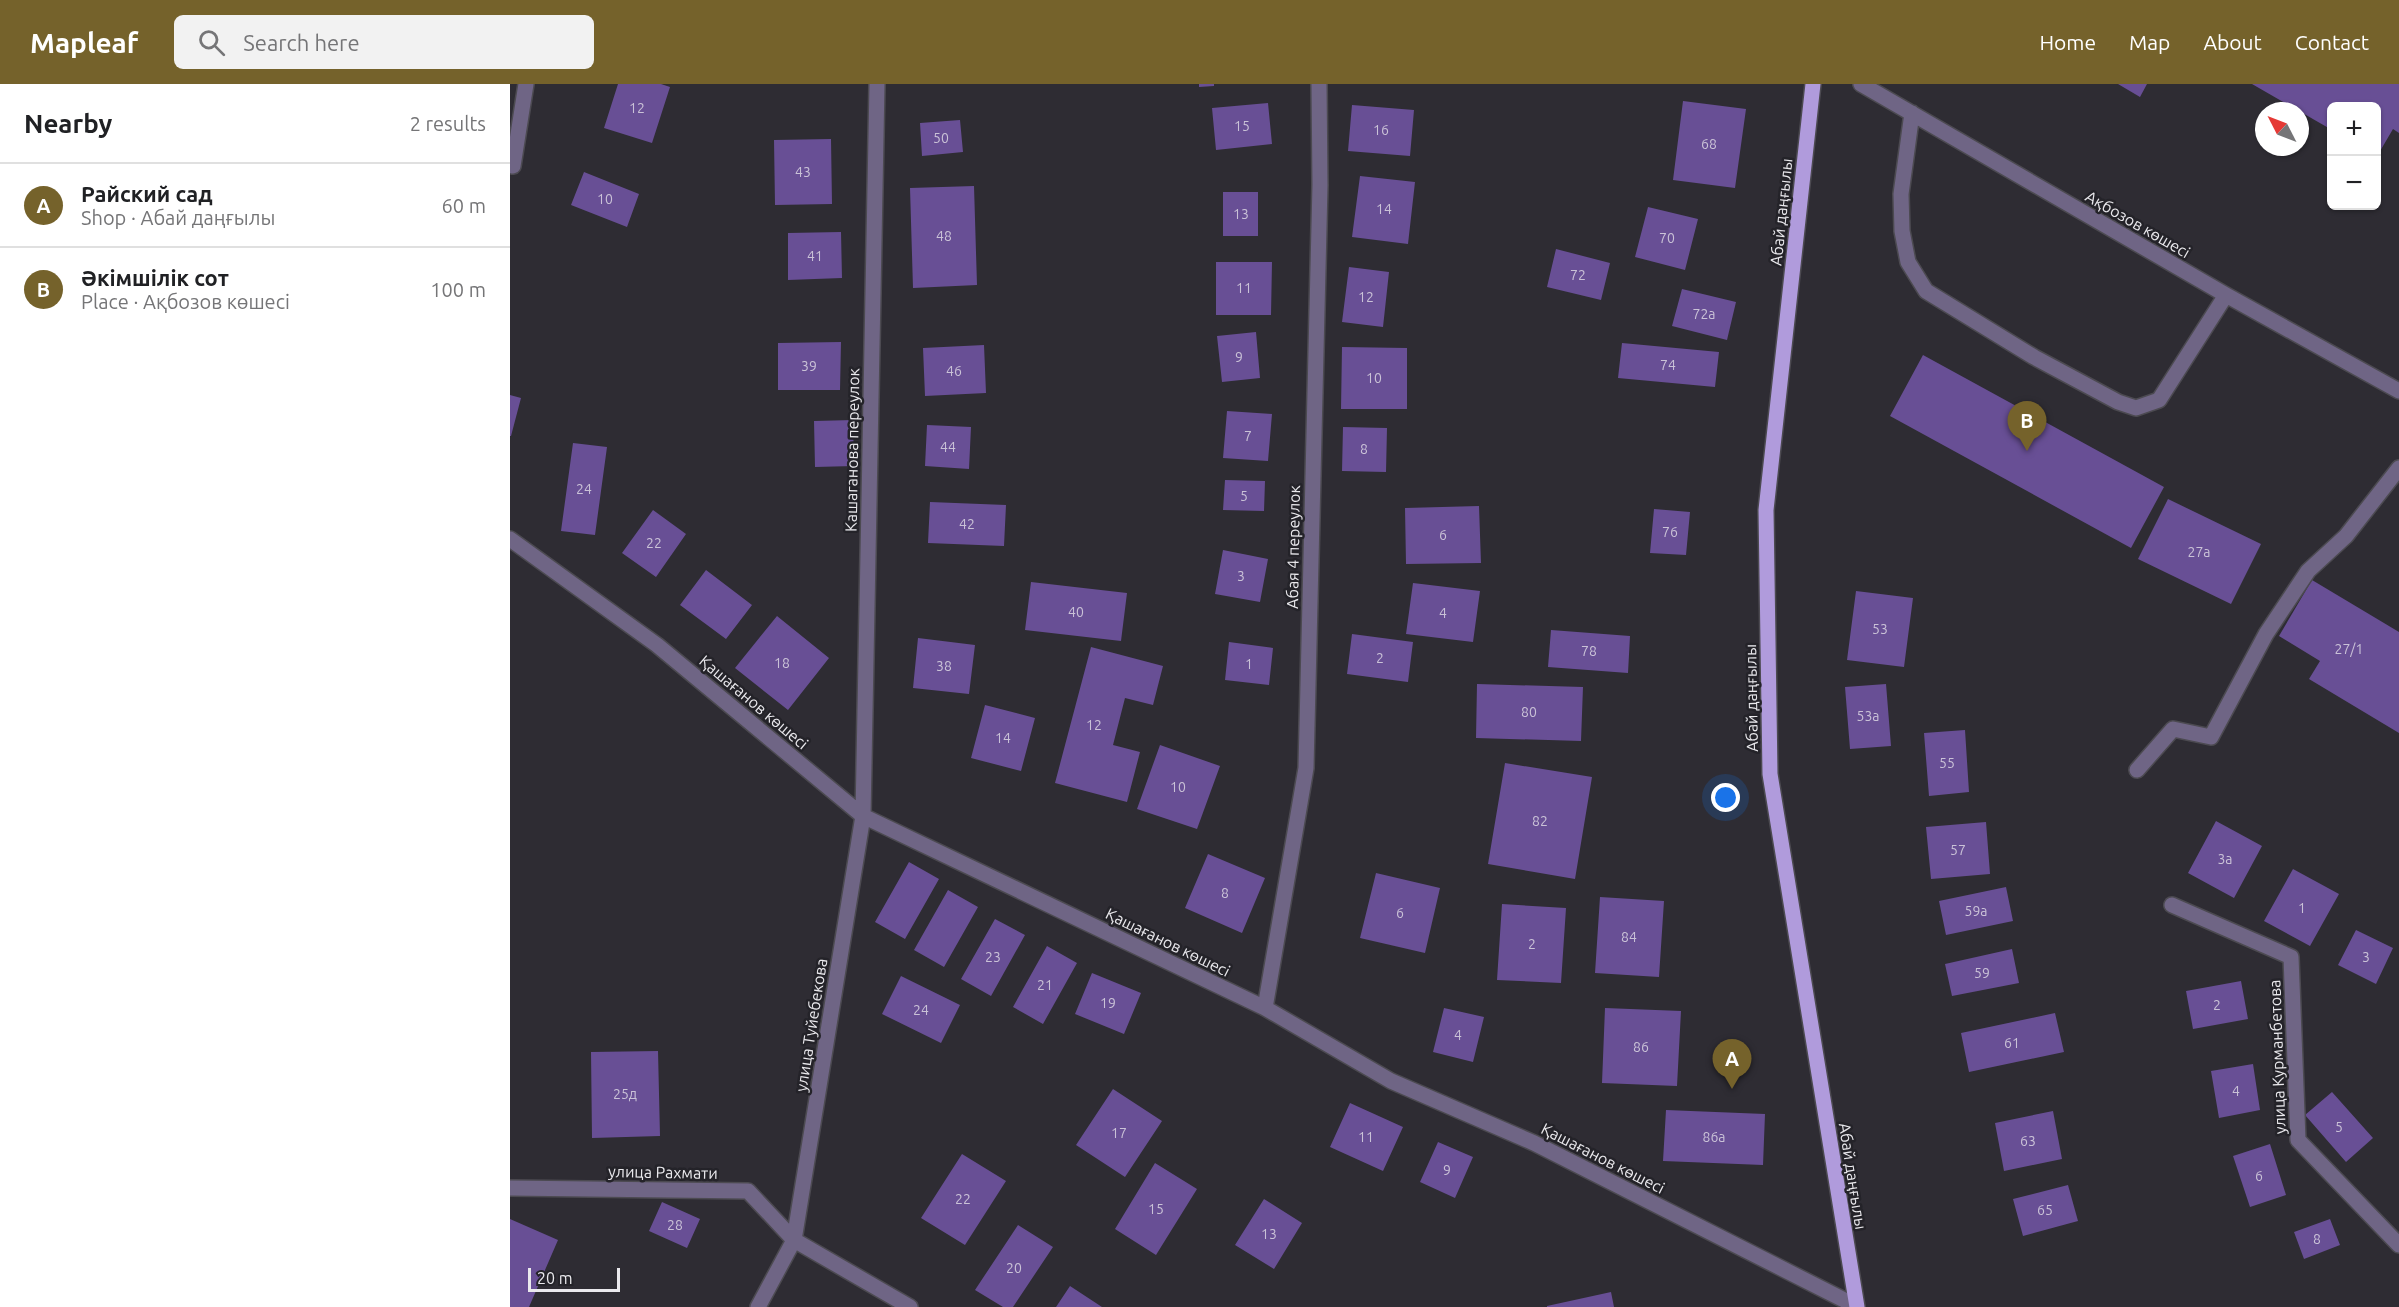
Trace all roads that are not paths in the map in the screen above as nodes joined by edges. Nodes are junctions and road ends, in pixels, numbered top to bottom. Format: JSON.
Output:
{"nodes":[{"id":1,"x":526,"y":84,"type":"edge"},
{"id":2,"x":877,"y":84,"type":"edge"},
{"id":3,"x":1319,"y":84,"type":"edge"},
{"id":4,"x":1814,"y":84,"type":"edge"},
{"id":5,"x":1861,"y":84,"type":"edge"},
{"id":6,"x":1912,"y":113,"type":"junction"},
{"id":7,"x":510,"y":164,"type":"edge"},
{"id":8,"x":2226,"y":295,"type":"junction"},
{"id":9,"x":2399,"y":391,"type":"edge"},
{"id":10,"x":2399,"y":468,"type":"edge"},
{"id":11,"x":510,"y":539,"type":"edge"},
{"id":12,"x":2137,"y":770,"type":"dead end"},
{"id":13,"x":863,"y":816,"type":"junction"},
{"id":14,"x":2172,"y":905,"type":"dead end"},
{"id":15,"x":1265,"y":1008,"type":"junction"},
{"id":16,"x":510,"y":1188,"type":"edge"},
{"id":17,"x":794,"y":1240,"type":"junction"},
{"id":18,"x":2399,"y":1245,"type":"edge"},
{"id":19,"x":1856,"y":1306,"type":"edge"},
{"id":20,"x":758,"y":1307,"type":"edge"},
{"id":21,"x":910,"y":1307,"type":"edge"}],
"edges":[{"from":1,"to":7,"type":"street"},
{"from":2,"to":13,"type":"street","name":"Кашаганова переулок"},
{"from":3,"to":15,"type":"street","name":"Абая 4 переулок"},
{"from":4,"to":19,"type":"main road","name":"Абай даңғылы"},
{"from":5,"to":6,"type":"street","name":"Ақбозов көшесі"},
{"from":6,"to":8,"type":"street","name":"Ақбозов көшесі"},
{"from":6,"to":8,"type":"street"},
{"from":8,"to":9,"type":"street","name":"Ақбозов көшесі"},
{"from":10,"to":12,"type":"street"},
{"from":11,"to":13,"type":"street","name":"Қашағанов көшесі"},
{"from":13,"to":15,"type":"street","name":"Қашағанов көшесі"},
{"from":13,"to":17,"type":"street","name":"улица Туйебекова"},
{"from":14,"to":18,"type":"street","name":"улица Курманбетова"},
{"from":15,"to":19,"type":"street","name":"Қашағанов көшесі"},
{"from":16,"to":17,"type":"street","name":"улица Рахмати"},
{"from":17,"to":20,"type":"street","name":"улица Туйебекова"},
{"from":17,"to":21,"type":"street"}]}
